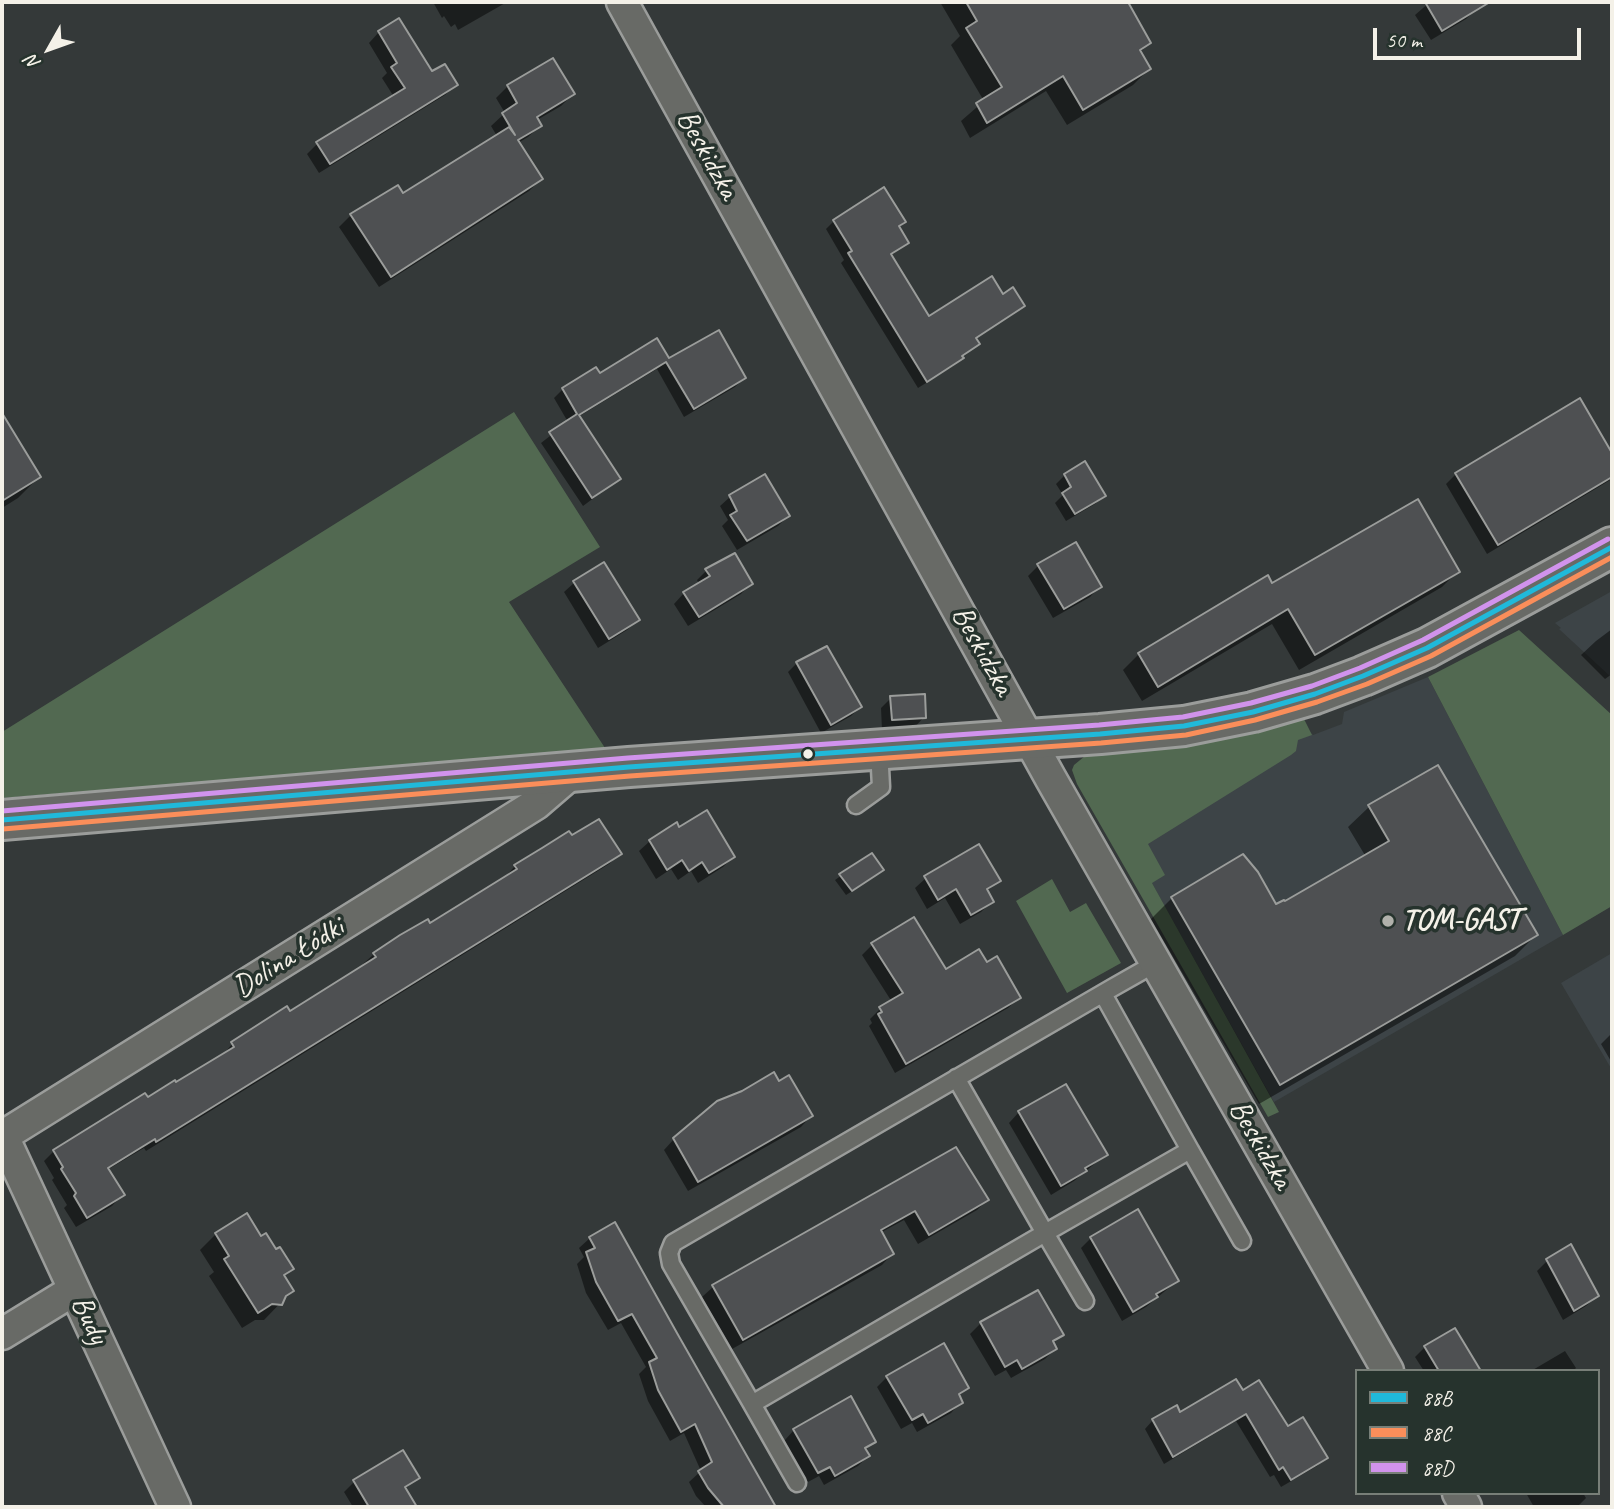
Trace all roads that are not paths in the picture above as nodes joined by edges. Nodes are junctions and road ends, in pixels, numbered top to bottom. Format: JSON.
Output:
{"nodes":[{"id":1,"x":622,"y":2,"type":"edge"},
{"id":2,"x":1612,"y":547,"type":"edge"},
{"id":3,"x":1031,"y":739,"type":"junction"},
{"id":4,"x":879,"y":749,"type":"junction"},
{"id":5,"x":572,"y":773,"type":"junction"},
{"id":6,"x":856,"y":805,"type":"dead end"},
{"id":7,"x":2,"y":820,"type":"edge"},
{"id":8,"x":1156,"y":963,"type":"junction"},
{"id":9,"x":1102,"y":994,"type":"junction"},
{"id":10,"x":956,"y":1078,"type":"junction"},
{"id":11,"x":2,"y":1135,"type":"edge"},
{"id":12,"x":1190,"y":1150,"type":"junction"},
{"id":13,"x":1045,"y":1233,"type":"junction"},
{"id":14,"x":1242,"y":1241,"type":"dead end"},
{"id":15,"x":74,"y":1290,"type":"junction"},
{"id":16,"x":1085,"y":1301,"type":"dead end"},
{"id":17,"x":2,"y":1334,"type":"edge"},
{"id":18,"x":1387,"y":1369,"type":"edge"},
{"id":19,"x":752,"y":1404,"type":"junction"},
{"id":20,"x":797,"y":1483,"type":"dead end"},
{"id":21,"x":175,"y":1507,"type":"edge"}],
"edges":[{"from":1,"to":3,"type":"street","name":"Beskidzka"},
{"from":2,"to":3,"type":"street"},
{"from":3,"to":4,"type":"street"},
{"from":3,"to":8,"type":"street","name":"Beskidzka"},
{"from":4,"to":5,"type":"street"},
{"from":4,"to":6,"type":"lane"},
{"from":5,"to":7,"type":"street"},
{"from":5,"to":11,"type":"street","name":"Dolina Łódki"},
{"from":8,"to":9,"type":"lane"},
{"from":8,"to":18,"type":"street","name":"Beskidzka"},
{"from":9,"to":10,"type":"lane"},
{"from":9,"to":12,"type":"lane"},
{"from":10,"to":13,"type":"lane"},
{"from":10,"to":19,"type":"lane"},
{"from":11,"to":15,"type":"street","name":"Budy"},
{"from":12,"to":13,"type":"lane"},
{"from":12,"to":14,"type":"lane"},
{"from":13,"to":16,"type":"lane"},
{"from":13,"to":19,"type":"lane"},
{"from":15,"to":17,"type":"street"},
{"from":15,"to":21,"type":"street","name":"Budy"},
{"from":19,"to":20,"type":"lane"}]}
